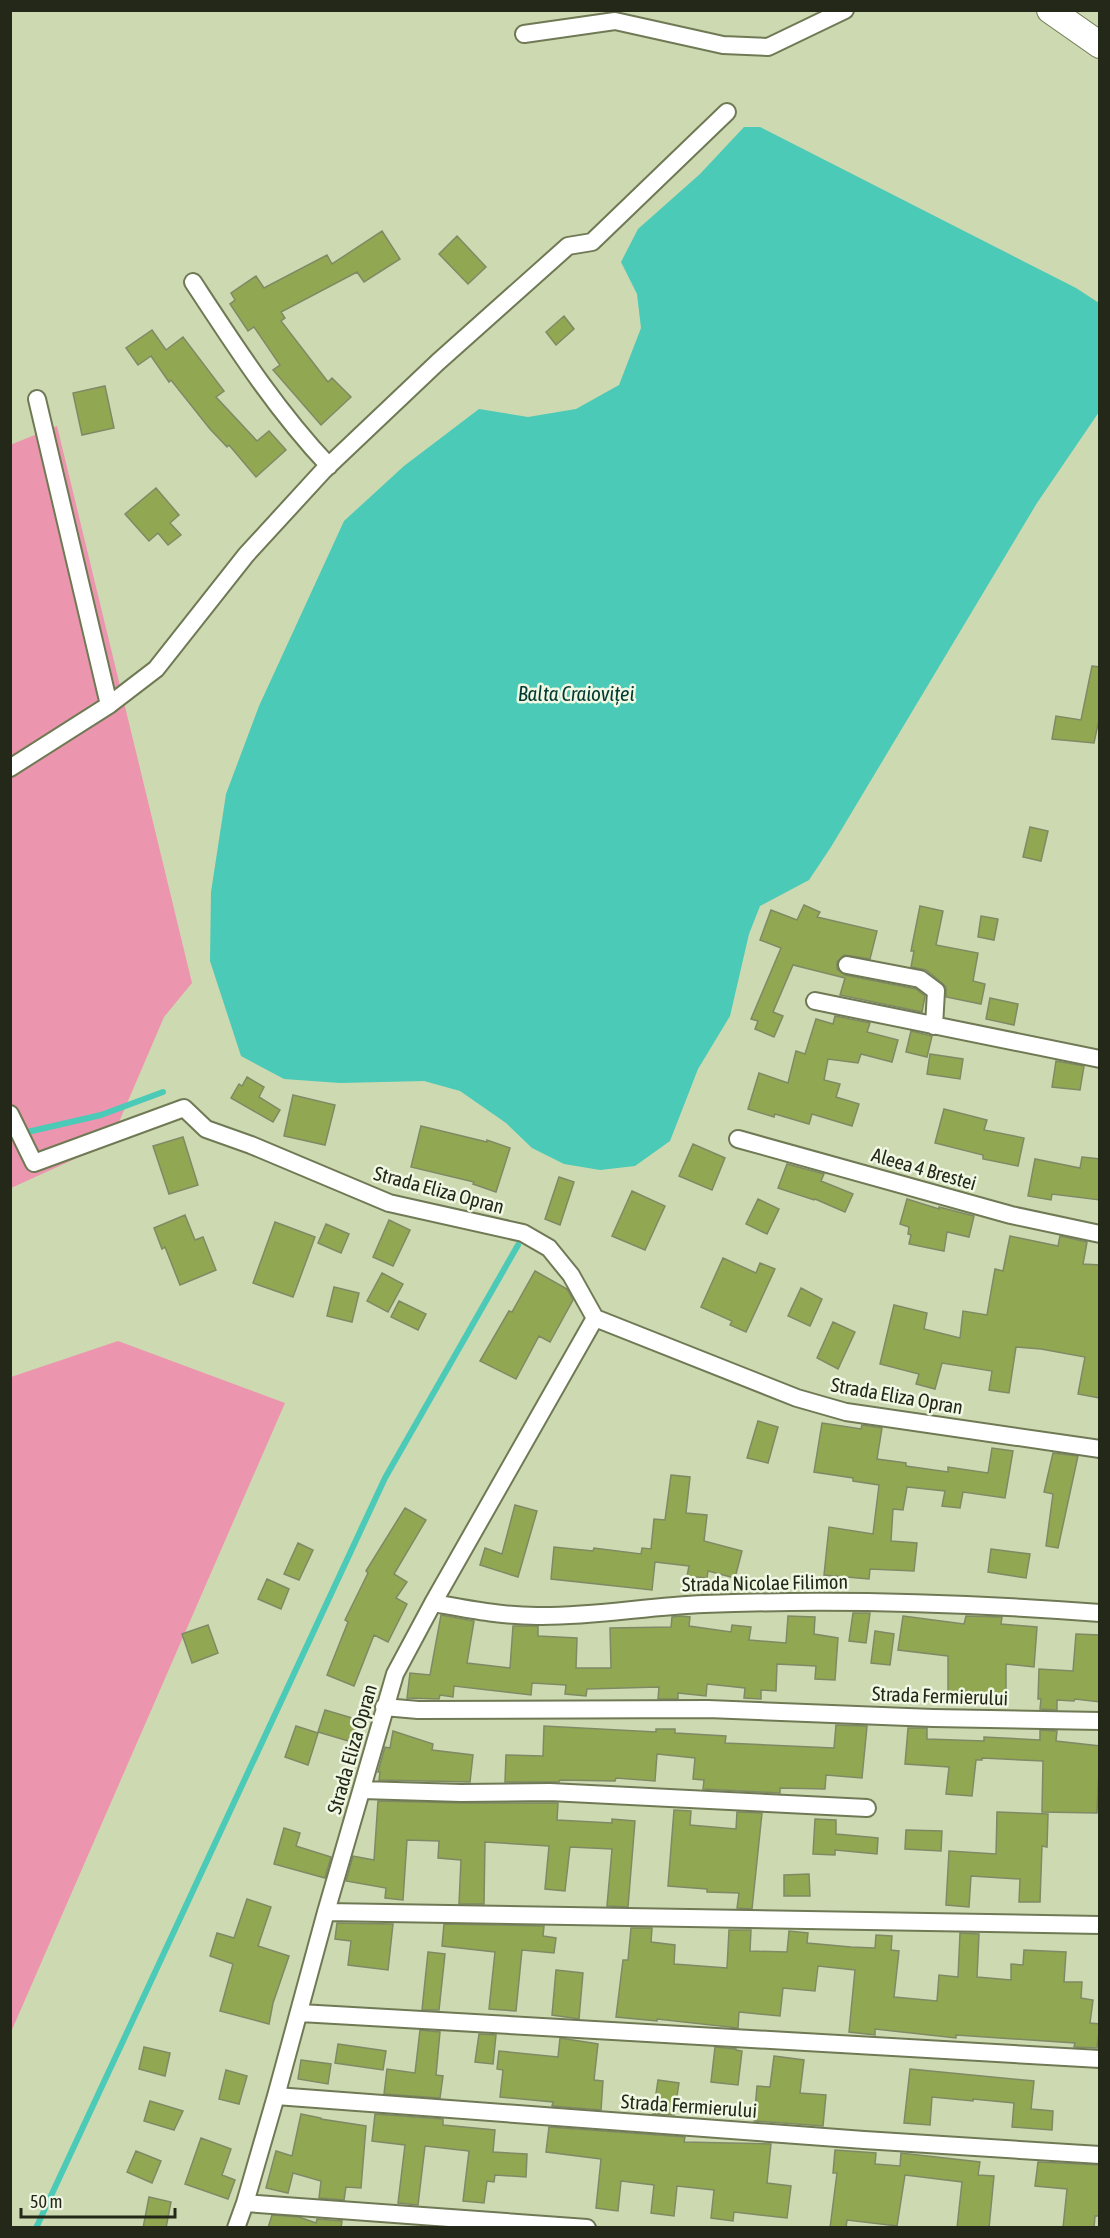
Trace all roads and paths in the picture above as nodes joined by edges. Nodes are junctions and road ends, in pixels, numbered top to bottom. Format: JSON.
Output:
{"nodes":[{"id":1,"x":845,"y":10,"type":"edge"},
{"id":2,"x":1050,"y":10,"type":"edge"},
{"id":3,"x":524,"y":34,"type":"dead end"},
{"id":4,"x":1100,"y":45,"type":"edge"},
{"id":5,"x":727,"y":112,"type":"dead end"},
{"id":6,"x":194,"y":282,"type":"dead end"},
{"id":7,"x":37,"y":399,"type":"dead end"},
{"id":8,"x":329,"y":466,"type":"junction"},
{"id":9,"x":109,"y":705,"type":"junction"},
{"id":10,"x":10,"y":768,"type":"edge"},
{"id":11,"x":848,"y":965,"type":"dead end"},
{"id":12,"x":815,"y":1001,"type":"dead end"},
{"id":13,"x":934,"y":1026,"type":"junction"},
{"id":14,"x":1100,"y":1059,"type":"edge"},
{"id":15,"x":10,"y":1114,"type":"edge"},
{"id":16,"x":738,"y":1139,"type":"dead end"},
{"id":17,"x":1100,"y":1234,"type":"edge"},
{"id":18,"x":595,"y":1318,"type":"junction"},
{"id":19,"x":1100,"y":1449,"type":"edge"},
{"id":20,"x":433,"y":1603,"type":"junction"},
{"id":21,"x":1100,"y":1612,"type":"edge"},
{"id":22,"x":384,"y":1707,"type":"junction"},
{"id":23,"x":1100,"y":1720,"type":"edge"},
{"id":24,"x":362,"y":1790,"type":"junction"},
{"id":25,"x":867,"y":1808,"type":"dead end"},
{"id":26,"x":326,"y":1912,"type":"junction"},
{"id":27,"x":1100,"y":1924,"type":"edge"},
{"id":28,"x":300,"y":2013,"type":"junction"},
{"id":29,"x":1100,"y":2059,"type":"edge"},
{"id":30,"x":276,"y":2096,"type":"junction"},
{"id":31,"x":1100,"y":2155,"type":"edge"},
{"id":32,"x":245,"y":2203,"type":"junction"},
{"id":33,"x":236,"y":2228,"type":"edge"},
{"id":34,"x":587,"y":2228,"type":"edge"}],
"edges":[{"from":1,"to":3,"type":"street"},
{"from":2,"to":4,"type":"main road"},
{"from":5,"to":8,"type":"street"},
{"from":6,"to":8,"type":"street"},
{"from":7,"to":9,"type":"street"},
{"from":8,"to":9,"type":"street"},
{"from":9,"to":10,"type":"street"},
{"from":11,"to":13,"type":"street"},
{"from":12,"to":13,"type":"street"},
{"from":13,"to":14,"type":"street"},
{"from":15,"to":18,"type":"street","name":"Strada Eliza Opran"},
{"from":16,"to":17,"type":"street","name":"Aleea 4 Brestei"},
{"from":18,"to":19,"type":"street","name":"Strada Eliza Opran"},
{"from":18,"to":20,"type":"street","name":"Strada Eliza Opran"},
{"from":20,"to":21,"type":"street","name":"Strada Nicolae Filimon"},
{"from":20,"to":22,"type":"street","name":"Strada Eliza Opran"},
{"from":22,"to":23,"type":"street","name":"Strada Fermierului"},
{"from":22,"to":24,"type":"street","name":"Strada Eliza Opran"},
{"from":24,"to":25,"type":"street"},
{"from":24,"to":26,"type":"street","name":"Strada Eliza Opran"},
{"from":26,"to":27,"type":"street"},
{"from":26,"to":28,"type":"street","name":"Strada Eliza Opran"},
{"from":28,"to":29,"type":"street"},
{"from":28,"to":30,"type":"street","name":"Strada Eliza Opran"},
{"from":30,"to":31,"type":"street","name":"Strada Fermierului"},
{"from":30,"to":32,"type":"street","name":"Strada Eliza Opran"},
{"from":32,"to":33,"type":"street","name":"Strada Eliza Opran"},
{"from":32,"to":34,"type":"street"}]}
